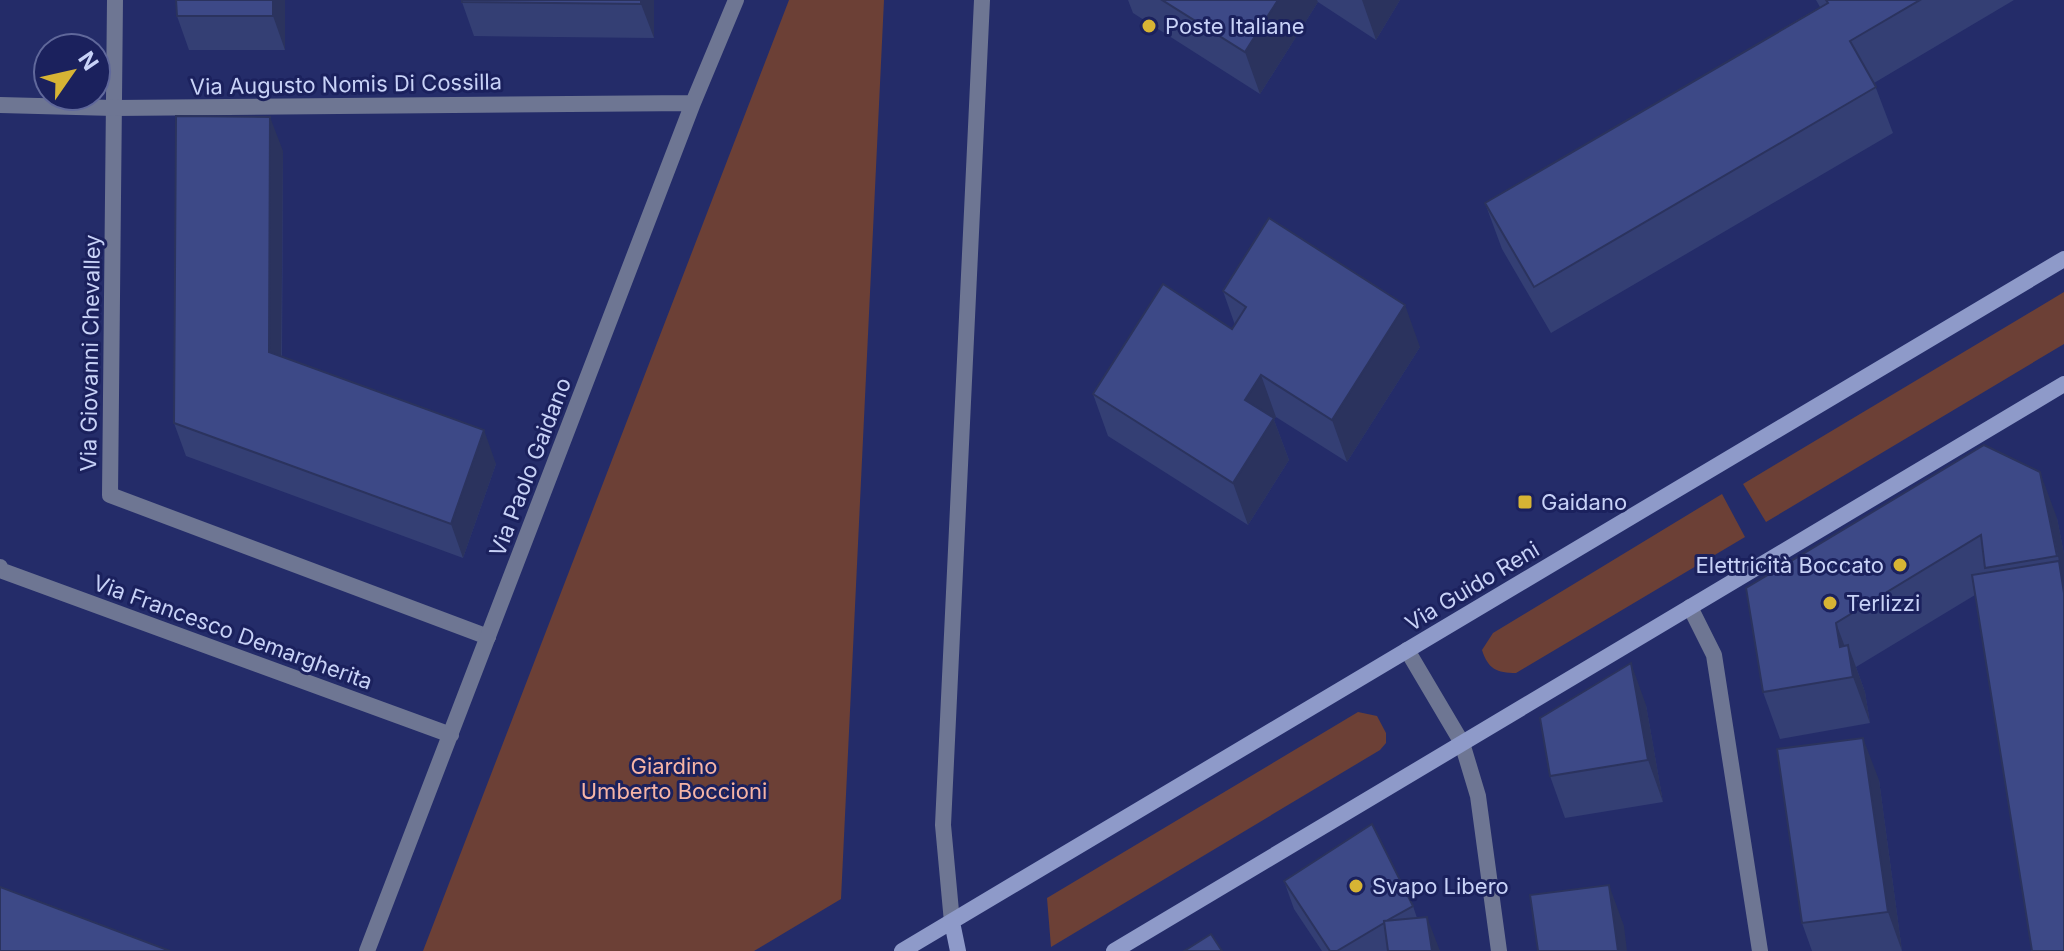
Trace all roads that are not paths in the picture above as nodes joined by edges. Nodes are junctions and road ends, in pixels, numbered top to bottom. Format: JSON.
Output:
{"nodes":[{"id":1,"x":115,"y":0,"type":"edge"},
{"id":2,"x":736,"y":0,"type":"edge"},
{"id":3,"x":982,"y":0,"type":"edge"},
{"id":4,"x":693,"y":103,"type":"junction"},
{"id":5,"x":0,"y":105,"type":"edge"},
{"id":6,"x":114,"y":108,"type":"junction"},
{"id":7,"x":2064,"y":259,"type":"edge"},
{"id":8,"x":2064,"y":384,"type":"edge"},
{"id":9,"x":0,"y":568,"type":"edge"},
{"id":10,"x":1690,"y":607,"type":"junction"},
{"id":11,"x":488,"y":637,"type":"junction"},
{"id":12,"x":1407,"y":650,"type":"junction"},
{"id":13,"x":451,"y":735,"type":"junction"},
{"id":14,"x":1462,"y":743,"type":"junction"},
{"id":15,"x":952,"y":922,"type":"junction"},
{"id":16,"x":367,"y":951,"type":"edge"},
{"id":17,"x":902,"y":951,"type":"edge"},
{"id":18,"x":958,"y":951,"type":"edge"},
{"id":19,"x":1114,"y":951,"type":"edge"},
{"id":20,"x":1499,"y":951,"type":"edge"},
{"id":21,"x":1760,"y":951,"type":"edge"}],
"edges":[{"from":1,"to":6,"type":"street","name":"Via Giovanni Chevalley"},
{"from":2,"to":4,"type":"street","name":"Via Paolo Gaidano"},
{"from":3,"to":15,"type":"street"},
{"from":4,"to":6,"type":"street","name":"Via Augusto Nomis Di Cossilla"},
{"from":4,"to":11,"type":"street","name":"Via Paolo Gaidano"},
{"from":5,"to":6,"type":"street","name":"Via Augusto Nomis Di Cossilla"},
{"from":6,"to":11,"type":"street","name":"Via Giovanni Chevalley"},
{"from":7,"to":12,"type":"main road","name":"Via Guido Reni"},
{"from":8,"to":10,"type":"main road"},
{"from":9,"to":13,"type":"street","name":"Via Francesco Demargherita"},
{"from":10,"to":14,"type":"main road"},
{"from":10,"to":21,"type":"street"},
{"from":11,"to":13,"type":"street","name":"Via Paolo Gaidano"},
{"from":12,"to":14,"type":"street"},
{"from":12,"to":15,"type":"main road","name":"Via Guido Reni"},
{"from":13,"to":16,"type":"street","name":"Via Paolo Gaidano"},
{"from":14,"to":19,"type":"main road"},
{"from":14,"to":20,"type":"street"},
{"from":15,"to":17,"type":"main road","name":"Via Guido Reni"},
{"from":15,"to":18,"type":"main road"}]}
